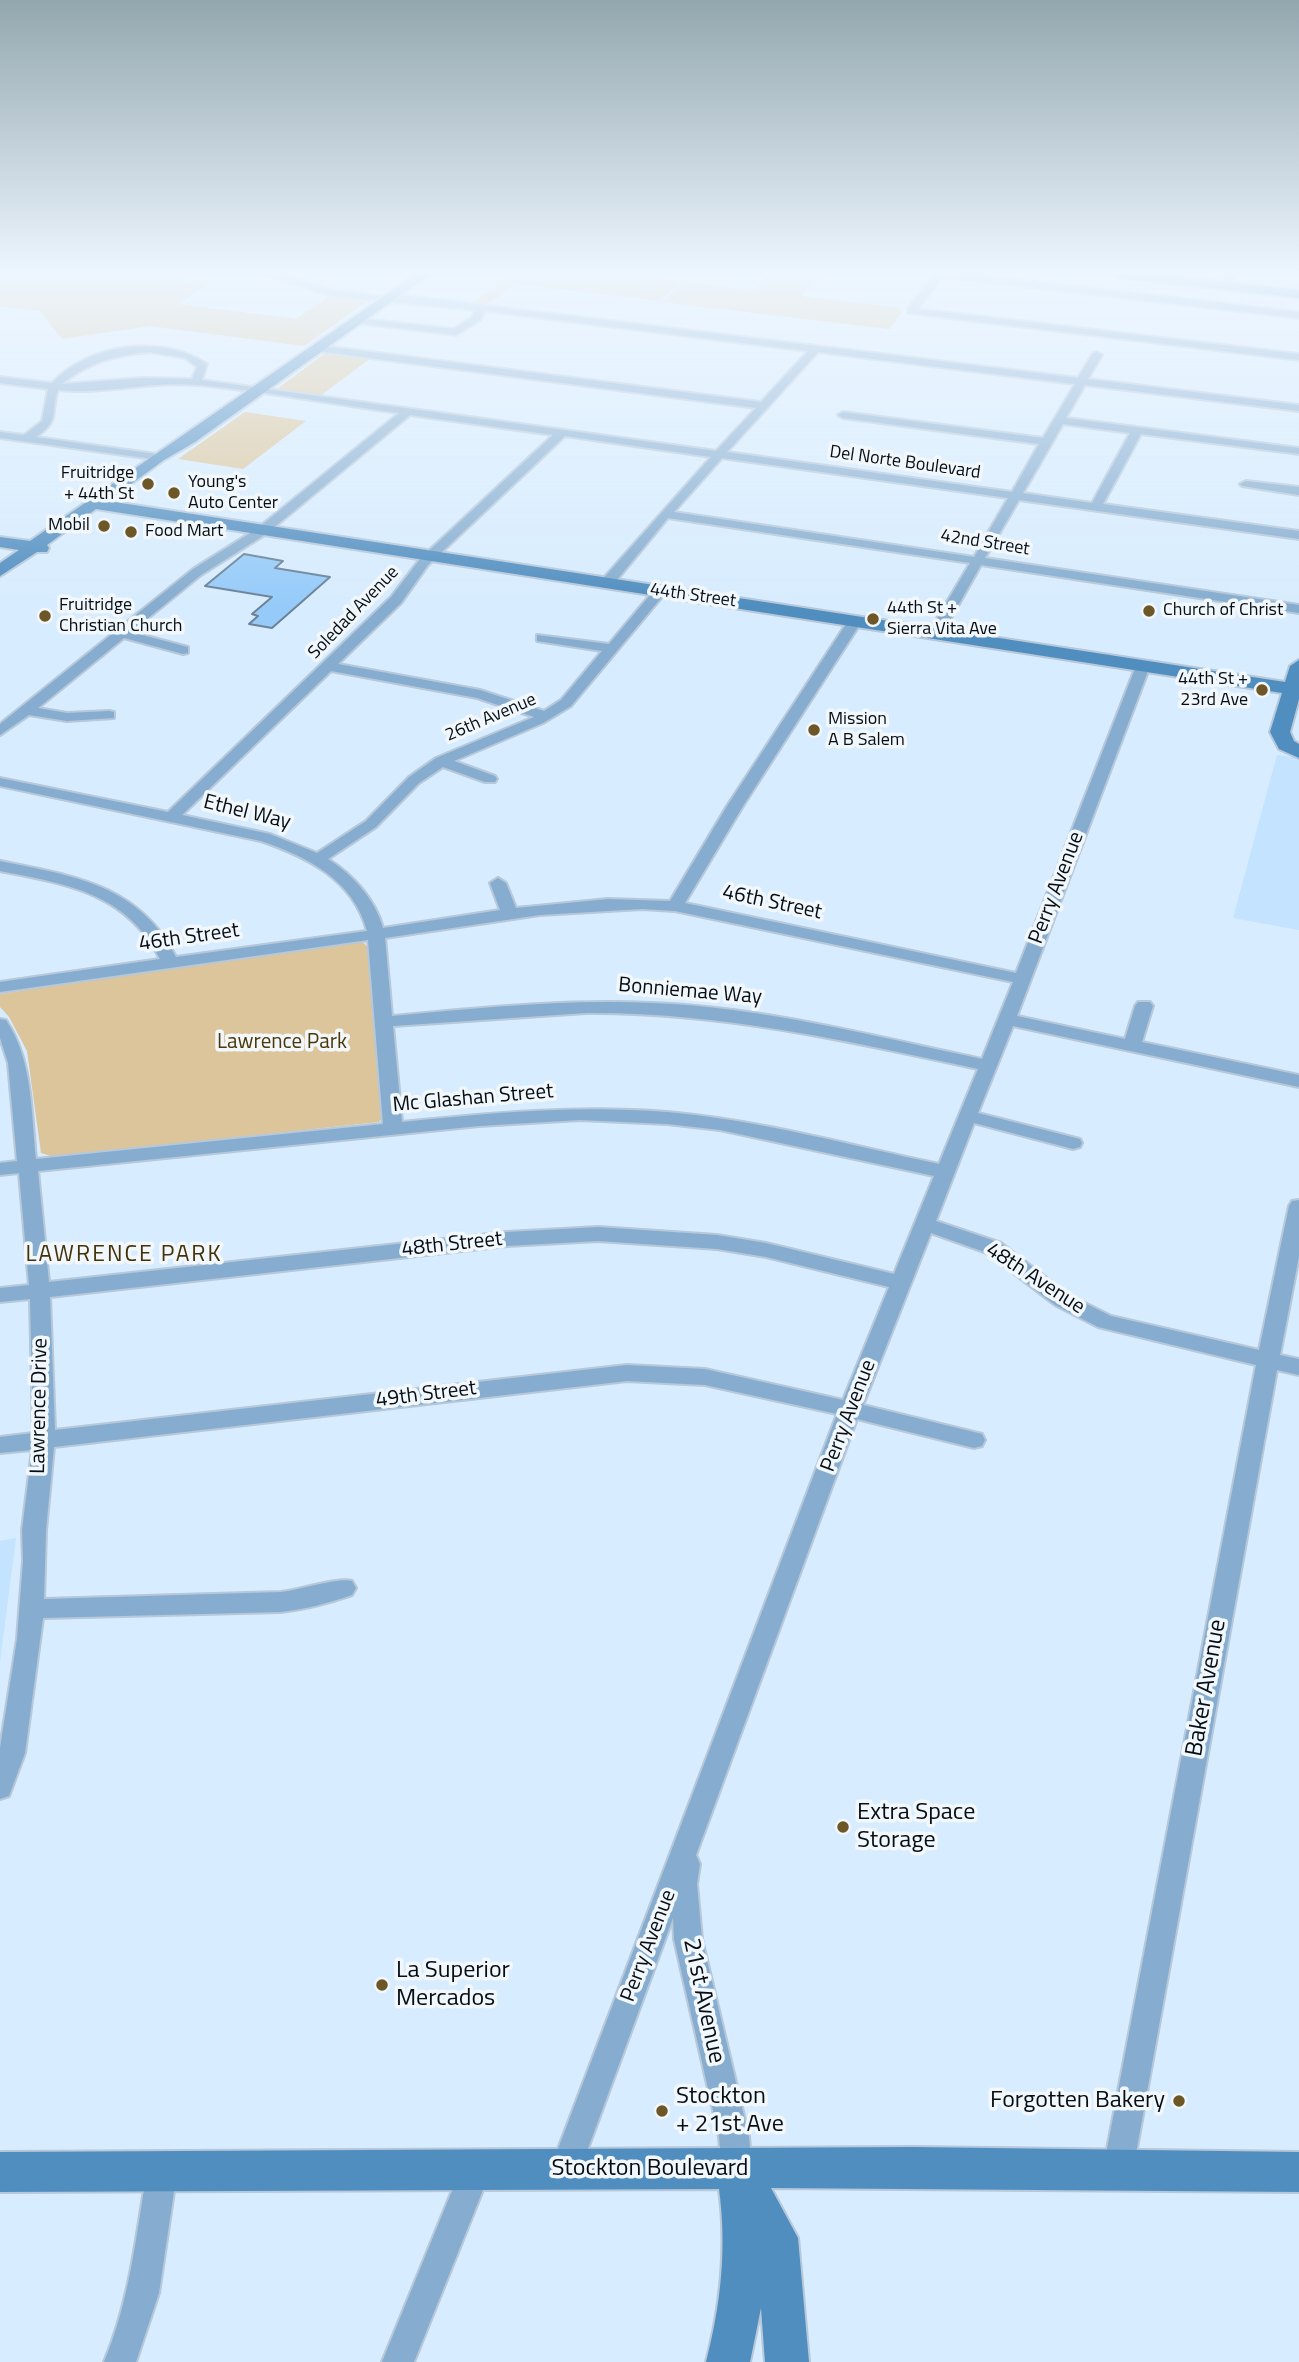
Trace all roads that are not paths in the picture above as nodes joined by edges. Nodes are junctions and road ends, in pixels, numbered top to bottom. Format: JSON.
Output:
{"nodes":[{"id":1,"x":33,"y":384,"type":"edge"},
{"id":2,"x":57,"y":384,"type":"edge"},
{"id":3,"x":116,"y":384,"type":"edge"},
{"id":4,"x":211,"y":384,"type":"edge"},
{"id":5,"x":266,"y":384,"type":"edge"},
{"id":6,"x":597,"y":384,"type":"edge"},
{"id":7,"x":785,"y":384,"type":"edge"},
{"id":8,"x":1081,"y":384,"type":"edge"},
{"id":9,"x":1101,"y":384,"type":"edge"},
{"id":10,"x":54,"y":387,"type":"junction"},
{"id":11,"x":257,"y":391,"type":"junction"},
{"id":12,"x":766,"y":406,"type":"junction"},
{"id":13,"x":1299,"y":408,"type":"edge"},
{"id":14,"x":407,"y":412,"type":"junction"},
{"id":15,"x":843,"y":415,"type":"dead end"},
{"id":16,"x":1059,"y":420,"type":"junction"},
{"id":17,"x":1137,"y":430,"type":"junction"},
{"id":18,"x":562,"y":433,"type":"junction"},
{"id":19,"x":0,"y":435,"type":"edge"},
{"id":20,"x":25,"y":439,"type":"junction"},
{"id":21,"x":190,"y":439,"type":"junction"},
{"id":22,"x":1046,"y":442,"type":"junction"},
{"id":23,"x":1299,"y":451,"type":"edge"},
{"id":24,"x":719,"y":455,"type":"junction"},
{"id":25,"x":159,"y":457,"type":"junction"},
{"id":26,"x":1246,"y":484,"type":"dead end"},
{"id":27,"x":1299,"y":491,"type":"edge"},
{"id":28,"x":1014,"y":496,"type":"junction"},
{"id":29,"x":99,"y":505,"type":"junction"},
{"id":30,"x":1096,"y":507,"type":"junction"},
{"id":31,"x":665,"y":514,"type":"junction"},
{"id":32,"x":262,"y":531,"type":"junction"},
{"id":33,"x":1299,"y":535,"type":"edge"},
{"id":34,"x":0,"y":542,"type":"edge"},
{"id":35,"x":40,"y":548,"type":"junction"},
{"id":36,"x":432,"y":557,"type":"junction"},
{"id":37,"x":976,"y":560,"type":"junction"},
{"id":38,"x":0,"y":571,"type":"edge"},
{"id":39,"x":0,"y":582,"type":"edge"},
{"id":40,"x":606,"y":584,"type":"junction"},
{"id":41,"x":660,"y":592,"type":"junction"},
{"id":42,"x":1299,"y":609,"type":"edge"},
{"id":43,"x":855,"y":621,"type":"junction"},
{"id":44,"x":121,"y":633,"type":"junction"},
{"id":45,"x":935,"y":634,"type":"junction"},
{"id":46,"x":542,"y":638,"type":"dead end"},
{"id":47,"x":183,"y":649,"type":"dead end"},
{"id":48,"x":613,"y":649,"type":"junction"},
{"id":49,"x":328,"y":666,"type":"junction"},
{"id":50,"x":1143,"y":666,"type":"junction"},
{"id":51,"x":1299,"y":666,"type":"edge"},
{"id":52,"x":1292,"y":689,"type":"junction"},
{"id":53,"x":26,"y":710,"type":"junction"},
{"id":54,"x":109,"y":715,"type":"dead end"},
{"id":55,"x":546,"y":716,"type":"junction"},
{"id":56,"x":0,"y":731,"type":"edge"},
{"id":57,"x":1292,"y":749,"type":"edge"},
{"id":58,"x":441,"y":761,"type":"junction"},
{"id":59,"x":490,"y":779,"type":"dead end"},
{"id":60,"x":0,"y":782,"type":"edge"},
{"id":61,"x":172,"y":817,"type":"junction"},
{"id":62,"x":318,"y":859,"type":"junction"},
{"id":63,"x":0,"y":866,"type":"edge"},
{"id":64,"x":498,"y":883,"type":"dead end"},
{"id":65,"x":675,"y":906,"type":"junction"},
{"id":66,"x":510,"y":915,"type":"junction"},
{"id":67,"x":376,"y":934,"type":"junction"},
{"id":68,"x":170,"y":963,"type":"junction"},
{"id":69,"x":1022,"y":979,"type":"junction"},
{"id":70,"x":0,"y":987,"type":"edge"},
{"id":71,"x":1144,"y":1006,"type":"dead end"},
{"id":72,"x":1007,"y":1019,"type":"junction"},
{"id":73,"x":384,"y":1023,"type":"junction"},
{"id":74,"x":0,"y":1024,"type":"edge"},
{"id":75,"x":1132,"y":1046,"type":"junction"},
{"id":76,"x":988,"y":1066,"type":"junction"},
{"id":77,"x":1299,"y":1081,"type":"edge"},
{"id":78,"x":968,"y":1116,"type":"junction"},
{"id":79,"x":393,"y":1129,"type":"junction"},
{"id":80,"x":1073,"y":1143,"type":"dead end"},
{"id":81,"x":27,"y":1166,"type":"junction"},
{"id":82,"x":0,"y":1169,"type":"edge"},
{"id":83,"x":946,"y":1172,"type":"junction"},
{"id":84,"x":1299,"y":1206,"type":"edge"},
{"id":85,"x":925,"y":1224,"type":"junction"},
{"id":86,"x":901,"y":1283,"type":"junction"},
{"id":87,"x":40,"y":1292,"type":"junction"},
{"id":88,"x":0,"y":1295,"type":"edge"},
{"id":89,"x":1268,"y":1360,"type":"junction"},
{"id":90,"x":1299,"y":1367,"type":"edge"},
{"id":91,"x":850,"y":1409,"type":"junction"},
{"id":92,"x":974,"y":1440,"type":"dead end"},
{"id":93,"x":44,"y":1441,"type":"junction"},
{"id":94,"x":0,"y":1445,"type":"edge"},
{"id":95,"x":344,"y":1588,"type":"dead end"},
{"id":96,"x":32,"y":1609,"type":"junction"},
{"id":97,"x":0,"y":1788,"type":"edge"},
{"id":98,"x":692,"y":1832,"type":"junction"},
{"id":99,"x":737,"y":2169,"type":"junction"},
{"id":100,"x":476,"y":2170,"type":"junction"},
{"id":101,"x":565,"y":2170,"type":"junction"},
{"id":102,"x":1118,"y":2170,"type":"junction"},
{"id":103,"x":162,"y":2171,"type":"junction"},
{"id":104,"x":0,"y":2172,"type":"edge"},
{"id":105,"x":1299,"y":2172,"type":"edge"},
{"id":106,"x":120,"y":2362,"type":"edge"},
{"id":107,"x":398,"y":2362,"type":"edge"},
{"id":108,"x":728,"y":2362,"type":"edge"},
{"id":109,"x":787,"y":2362,"type":"edge"}],
"edges":[{"from":1,"to":10,"type":"street"},
{"from":2,"to":10,"type":"street"},
{"from":3,"to":10,"type":"street"},
{"from":4,"to":11,"type":"street"},
{"from":5,"to":11,"type":"main road"},
{"from":6,"to":12,"type":"street"},
{"from":7,"to":12,"type":"street"},
{"from":8,"to":16,"type":"street"},
{"from":9,"to":13,"type":"street"},
{"from":10,"to":20,"type":"street"},
{"from":11,"to":14,"type":"street","name":"Del Norte Boulevard"},
{"from":11,"to":21,"type":"main road"},
{"from":12,"to":24,"type":"street"},
{"from":14,"to":18,"type":"street","name":"Del Norte Boulevard"},
{"from":14,"to":32,"type":"street"},
{"from":15,"to":22,"type":"street"},
{"from":16,"to":17,"type":"street"},
{"from":16,"to":22,"type":"street"},
{"from":17,"to":23,"type":"street"},
{"from":17,"to":30,"type":"street"},
{"from":18,"to":24,"type":"street","name":"Del Norte Boulevard"},
{"from":18,"to":36,"type":"street","name":"Soledad Avenue"},
{"from":19,"to":20,"type":"street"},
{"from":20,"to":25,"type":"street"},
{"from":21,"to":25,"type":"main road"},
{"from":21,"to":29,"type":"main road"},
{"from":22,"to":28,"type":"street"},
{"from":24,"to":28,"type":"street","name":"Del Norte Boulevard"},
{"from":24,"to":31,"type":"street"},
{"from":25,"to":29,"type":"main road"},
{"from":26,"to":27,"type":"street"},
{"from":28,"to":30,"type":"street","name":"Del Norte Boulevard"},
{"from":28,"to":37,"type":"street"},
{"from":29,"to":32,"type":"street","name":"44th Street"},
{"from":29,"to":35,"type":"main road"},
{"from":30,"to":33,"type":"street","name":"Del Norte Boulevard"},
{"from":31,"to":37,"type":"street","name":"42nd Street"},
{"from":31,"to":40,"type":"street"},
{"from":32,"to":36,"type":"street","name":"44th Street"},
{"from":32,"to":44,"type":"street"},
{"from":34,"to":35,"type":"main road"},
{"from":35,"to":38,"type":"main road"},
{"from":35,"to":39,"type":"street"},
{"from":36,"to":40,"type":"street","name":"44th Street"},
{"from":36,"to":49,"type":"street","name":"Soledad Avenue"},
{"from":37,"to":42,"type":"street","name":"42nd Street"},
{"from":37,"to":45,"type":"street"},
{"from":40,"to":41,"type":"street","name":"44th Street"},
{"from":41,"to":43,"type":"street","name":"44th Street"},
{"from":41,"to":48,"type":"street","name":"26th Avenue"},
{"from":43,"to":45,"type":"street","name":"44th Street"},
{"from":43,"to":65,"type":"street"},
{"from":44,"to":47,"type":"street"},
{"from":44,"to":53,"type":"street"},
{"from":45,"to":50,"type":"street","name":"44th Street"},
{"from":46,"to":48,"type":"street"},
{"from":48,"to":55,"type":"street","name":"26th Avenue"},
{"from":49,"to":55,"type":"street"},
{"from":49,"to":61,"type":"street","name":"Soledad Avenue"},
{"from":50,"to":52,"type":"street","name":"44th Street"},
{"from":50,"to":69,"type":"street","name":"Perry Avenue"},
{"from":51,"to":52,"type":"main road"},
{"from":52,"to":57,"type":"street"},
{"from":53,"to":54,"type":"street"},
{"from":53,"to":56,"type":"street"},
{"from":55,"to":58,"type":"street","name":"26th Avenue"},
{"from":58,"to":59,"type":"street"},
{"from":58,"to":62,"type":"street","name":"26th Avenue"},
{"from":60,"to":61,"type":"street","name":"Ethel Way"},
{"from":61,"to":62,"type":"street","name":"Ethel Way"},
{"from":62,"to":67,"type":"street","name":"Ethel Way"},
{"from":63,"to":68,"type":"street"},
{"from":64,"to":66,"type":"street"},
{"from":65,"to":66,"type":"street","name":"46th Street"},
{"from":65,"to":69,"type":"street","name":"46th Street"},
{"from":66,"to":67,"type":"street","name":"46th Street"},
{"from":67,"to":68,"type":"street","name":"46th Street"},
{"from":67,"to":73,"type":"street","name":"Ethel Way"},
{"from":68,"to":70,"type":"street","name":"46th Street"},
{"from":69,"to":72,"type":"street","name":"Perry Avenue"},
{"from":71,"to":75,"type":"street"},
{"from":72,"to":75,"type":"street"},
{"from":72,"to":76,"type":"street","name":"Perry Avenue"},
{"from":73,"to":76,"type":"street","name":"Bonniemae Way"},
{"from":73,"to":79,"type":"street","name":"Ethel Way"},
{"from":74,"to":81,"type":"street","name":"Lawrence Drive"},
{"from":75,"to":77,"type":"street"},
{"from":76,"to":78,"type":"street","name":"Perry Avenue"},
{"from":78,"to":80,"type":"street"},
{"from":78,"to":83,"type":"street","name":"Perry Avenue"},
{"from":79,"to":81,"type":"street","name":"Mc Glashan Street"},
{"from":79,"to":83,"type":"street","name":"Mc Glashan Street"},
{"from":81,"to":82,"type":"street","name":"Mc Glashan Street"},
{"from":81,"to":87,"type":"street","name":"Lawrence Drive"},
{"from":83,"to":85,"type":"street","name":"Perry Avenue"},
{"from":84,"to":89,"type":"street","name":"Baker Avenue"},
{"from":85,"to":86,"type":"street","name":"Perry Avenue"},
{"from":85,"to":89,"type":"street","name":"48th Avenue"},
{"from":86,"to":87,"type":"street","name":"48th Street"},
{"from":86,"to":91,"type":"street","name":"Perry Avenue"},
{"from":87,"to":88,"type":"street","name":"48th Street"},
{"from":87,"to":93,"type":"street","name":"Lawrence Drive"},
{"from":89,"to":90,"type":"street"},
{"from":89,"to":102,"type":"street","name":"Baker Avenue"},
{"from":91,"to":92,"type":"street","name":"49th Street"},
{"from":91,"to":93,"type":"street","name":"49th Street"},
{"from":91,"to":98,"type":"street","name":"Perry Avenue"},
{"from":93,"to":94,"type":"street","name":"49th Street"},
{"from":93,"to":96,"type":"street","name":"Lawrence Drive"},
{"from":95,"to":96,"type":"street"},
{"from":96,"to":97,"type":"street","name":"Lawrence Drive"},
{"from":98,"to":99,"type":"street","name":"21st Avenue"},
{"from":98,"to":101,"type":"street","name":"Perry Avenue"},
{"from":99,"to":101,"type":"main road","name":"Stockton Boulevard"},
{"from":99,"to":102,"type":"main road","name":"Stockton Boulevard"},
{"from":99,"to":108,"type":"main road","name":"21st Avenue"},
{"from":99,"to":109,"type":"main road","name":"21st Avenue"},
{"from":100,"to":101,"type":"main road","name":"Stockton Boulevard"},
{"from":100,"to":103,"type":"main road","name":"Stockton Boulevard"},
{"from":100,"to":107,"type":"street"},
{"from":102,"to":105,"type":"main road","name":"Stockton Boulevard"},
{"from":103,"to":104,"type":"main road","name":"Stockton Boulevard"},
{"from":103,"to":106,"type":"street"}]}
